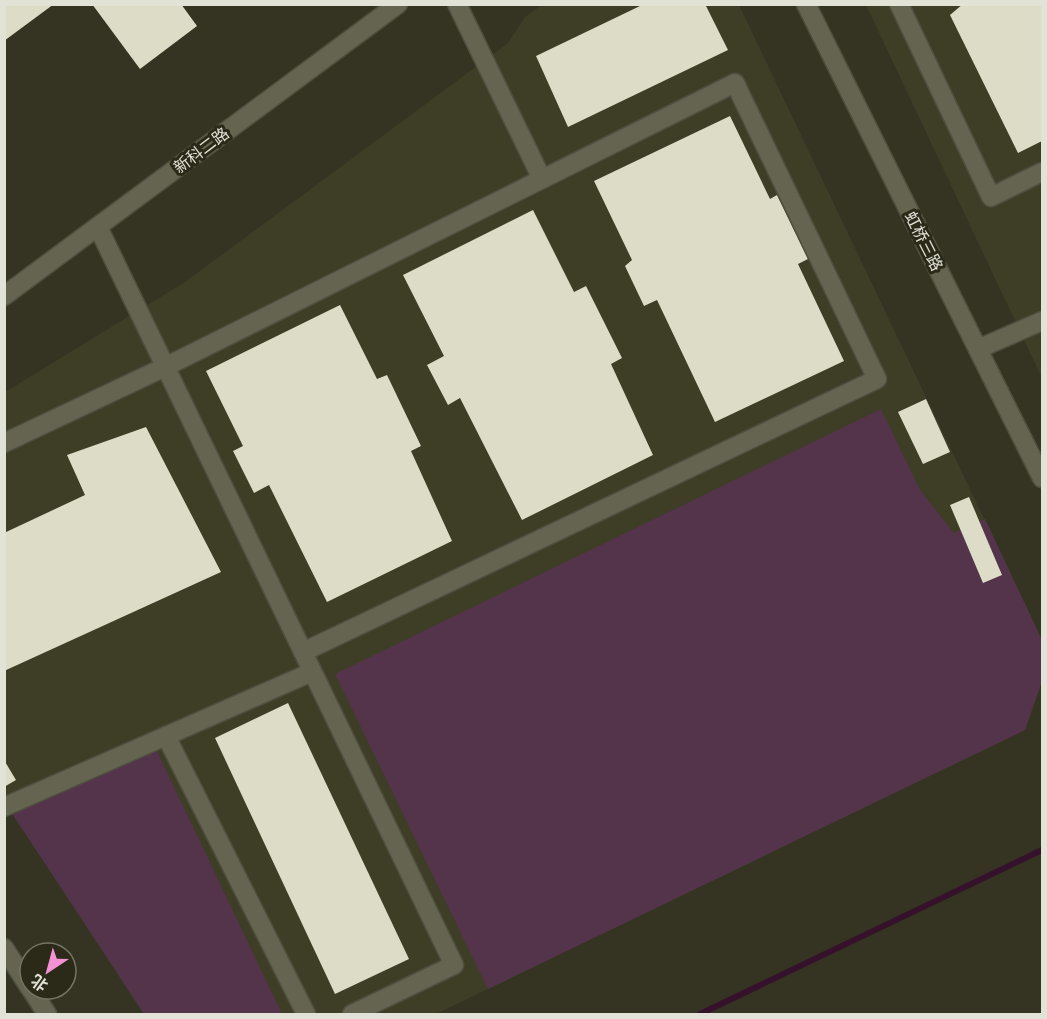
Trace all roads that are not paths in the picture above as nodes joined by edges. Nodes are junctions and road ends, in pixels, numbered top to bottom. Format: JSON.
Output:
{"nodes":[{"id":1,"x":398,"y":4,"type":"edge"},
{"id":2,"x":457,"y":4,"type":"edge"},
{"id":3,"x":806,"y":4,"type":"edge"},
{"id":4,"x":899,"y":4,"type":"edge"},
{"id":5,"x":1042,"y":172,"type":"edge"},
{"id":6,"x":542,"y":179,"type":"junction"},
{"id":7,"x":98,"y":227,"type":"junction"},
{"id":8,"x":4,"y":296,"type":"edge"},
{"id":9,"x":1042,"y":321,"type":"edge"},
{"id":10,"x":978,"y":349,"type":"junction"},
{"id":11,"x":165,"y":367,"type":"junction"},
{"id":12,"x":4,"y":443,"type":"edge"},
{"id":13,"x":1042,"y":478,"type":"edge"},
{"id":14,"x":303,"y":652,"type":"junction"},
{"id":15,"x":312,"y":672,"type":"junction"},
{"id":16,"x":166,"y":736,"type":"junction"},
{"id":17,"x":4,"y":807,"type":"edge"},
{"id":18,"x":4,"y":948,"type":"edge"},
{"id":19,"x":18,"y":970,"type":"edge"},
{"id":20,"x":38,"y":1001,"type":"edge"},
{"id":21,"x":47,"y":1014,"type":"edge"},
{"id":22,"x":306,"y":1014,"type":"edge"},
{"id":23,"x":352,"y":1014,"type":"edge"}],
"edges":[{"from":1,"to":7,"type":"street","name":"新科二路"},
{"from":2,"to":6,"type":"street"},
{"from":3,"to":10,"type":"street","name":"虹桥三路"},
{"from":4,"to":5,"type":"street"},
{"from":6,"to":11,"type":"street"},
{"from":6,"to":14,"type":"street"},
{"from":7,"to":8,"type":"street","name":"新科二路"},
{"from":7,"to":11,"type":"street"},
{"from":9,"to":10,"type":"street"},
{"from":10,"to":13,"type":"street","name":"虹桥三路"},
{"from":11,"to":12,"type":"street"},
{"from":11,"to":14,"type":"street"},
{"from":14,"to":15,"type":"street"},
{"from":15,"to":16,"type":"street"},
{"from":15,"to":23,"type":"street"},
{"from":16,"to":17,"type":"street"},
{"from":16,"to":22,"type":"street"},
{"from":18,"to":19,"type":"street"},
{"from":20,"to":21,"type":"street"}]}
